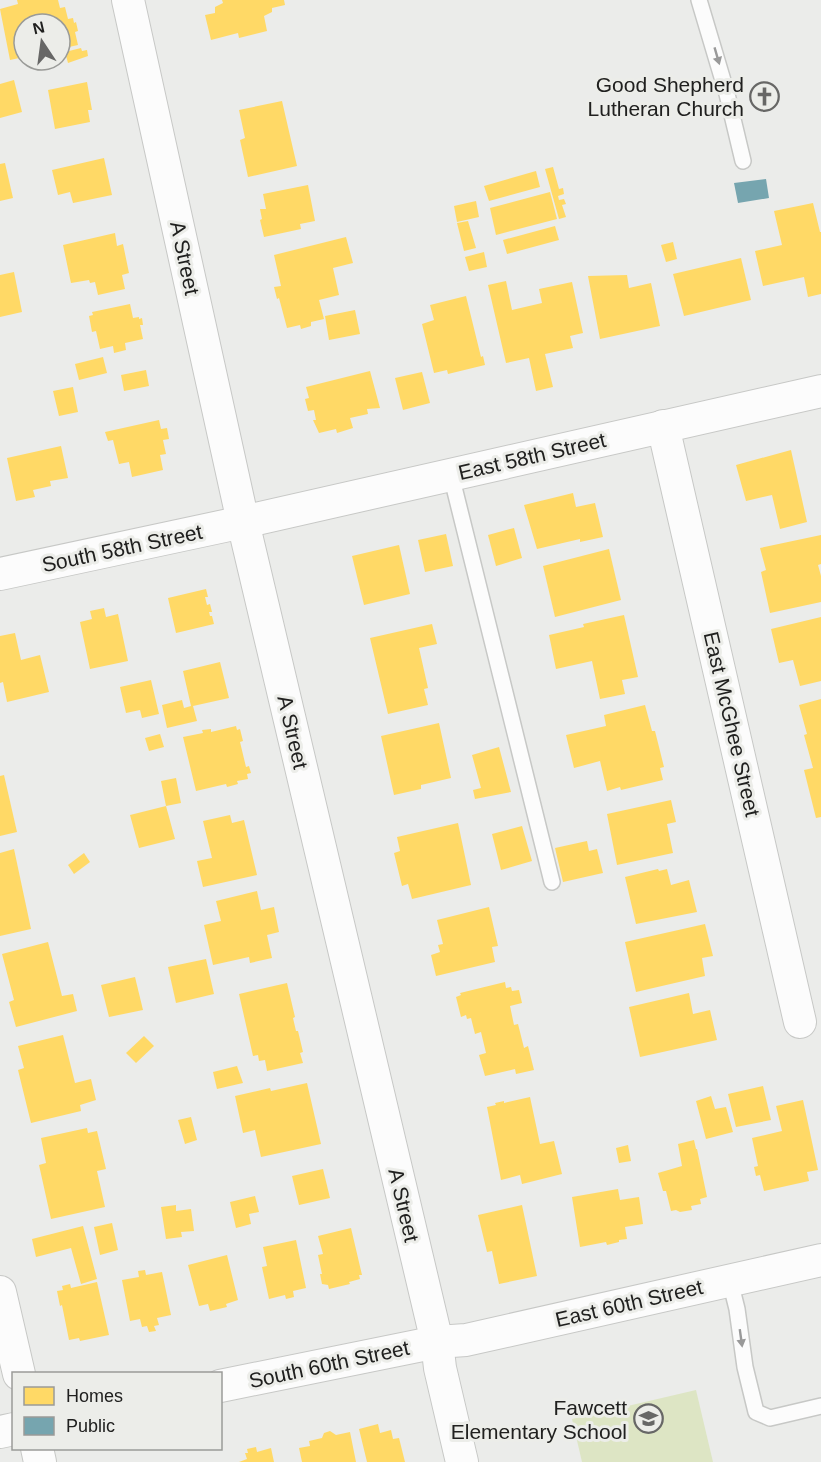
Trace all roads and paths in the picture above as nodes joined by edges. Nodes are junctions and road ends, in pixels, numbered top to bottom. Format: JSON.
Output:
{"nodes":[{"id":1,"x":128,"y":0,"type":"edge"},
{"id":2,"x":699,"y":0,"type":"edge"},
{"id":3,"x":742,"y":161,"type":"dead end"},
{"id":4,"x":821,"y":391,"type":"edge"},
{"id":5,"x":663,"y":426,"type":"junction"},
{"id":6,"x":452,"y":475,"type":"junction"},
{"id":7,"x":243,"y":522,"type":"junction"},
{"id":8,"x":0,"y":574,"type":"edge"},
{"id":9,"x":552,"y":882,"type":"dead end"},
{"id":10,"x":800,"y":1022,"type":"dead end"},
{"id":11,"x":821,"y":1260,"type":"edge"},
{"id":12,"x":730,"y":1281,"type":"junction"},
{"id":13,"x":0,"y":1292,"type":"edge"},
{"id":14,"x":436,"y":1342,"type":"junction"},
{"id":15,"x":19,"y":1372,"type":"edge"},
{"id":16,"x":222,"y":1386,"type":"edge"},
{"id":17,"x":821,"y":1406,"type":"edge"},
{"id":18,"x":462,"y":1462,"type":"edge"}],
"edges":[{"from":1,"to":7,"type":"street","name":"A Street"},
{"from":2,"to":3,"type":"lane","one_way":true},
{"from":4,"to":5,"type":"street","name":"East 58th Street"},
{"from":5,"to":6,"type":"street","name":"East 58th Street"},
{"from":5,"to":10,"type":"street","name":"East McGhee Street"},
{"from":6,"to":7,"type":"street","name":"East 58th Street"},
{"from":6,"to":9,"type":"lane"},
{"from":7,"to":8,"type":"street","name":"South 58th Street"},
{"from":7,"to":14,"type":"street","name":"A Street"},
{"from":11,"to":12,"type":"street","name":"East 60th Street"},
{"from":12,"to":14,"type":"street","name":"East 60th Street"},
{"from":12,"to":17,"type":"lane","one_way":true},
{"from":13,"to":15,"type":"street"},
{"from":14,"to":16,"type":"street","name":"South 60th Street"},
{"from":14,"to":18,"type":"street","name":"A Street"}]}
